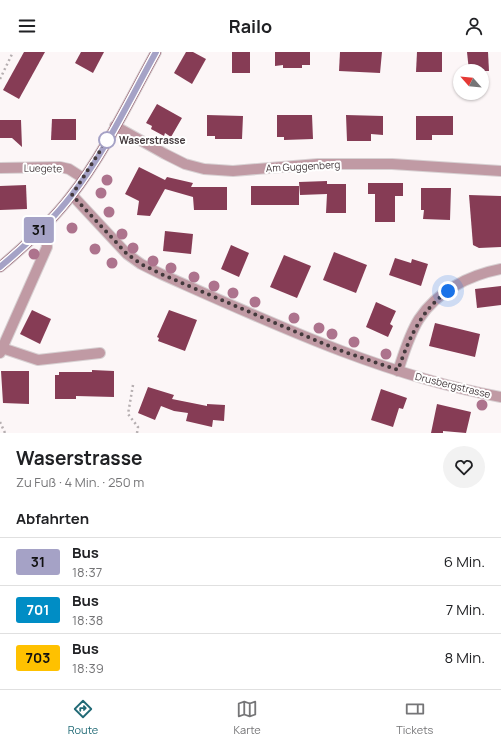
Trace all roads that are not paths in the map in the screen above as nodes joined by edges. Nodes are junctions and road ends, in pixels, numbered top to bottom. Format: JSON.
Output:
{"nodes":[{"id":1,"x":156,"y":52,"type":"edge"},
{"id":2,"x":115,"y":126,"type":"junction"},
{"id":3,"x":0,"y":168,"type":"edge"},
{"id":4,"x":501,"y":171,"type":"edge"},
{"id":5,"x":83,"y":178,"type":"junction"},
{"id":6,"x":72,"y":195,"type":"junction"},
{"id":7,"x":39,"y":230,"type":"junction"},
{"id":8,"x":0,"y":267,"type":"edge"},
{"id":9,"x":501,"y":269,"type":"edge"},
{"id":10,"x":1,"y":350,"type":"edge"},
{"id":11,"x":100,"y":353,"type":"dead end"},
{"id":12,"x":398,"y":370,"type":"junction"},
{"id":13,"x":501,"y":397,"type":"edge"}],
"edges":[{"from":1,"to":2,"type":"main road"},
{"from":2,"to":4,"type":"street","name":"Am Guggenberg"},
{"from":2,"to":5,"type":"main road"},
{"from":3,"to":5,"type":"street","name":"Luegete"},
{"from":5,"to":6,"type":"main road"},
{"from":6,"to":7,"type":"main road"},
{"from":6,"to":12,"type":"street","name":"Drusbergstrasse"},
{"from":7,"to":8,"type":"main road"},
{"from":7,"to":10,"type":"street"},
{"from":9,"to":12,"type":"street"},
{"from":10,"to":11,"type":"street"},
{"from":12,"to":13,"type":"street","name":"Drusbergstrasse"}]}
